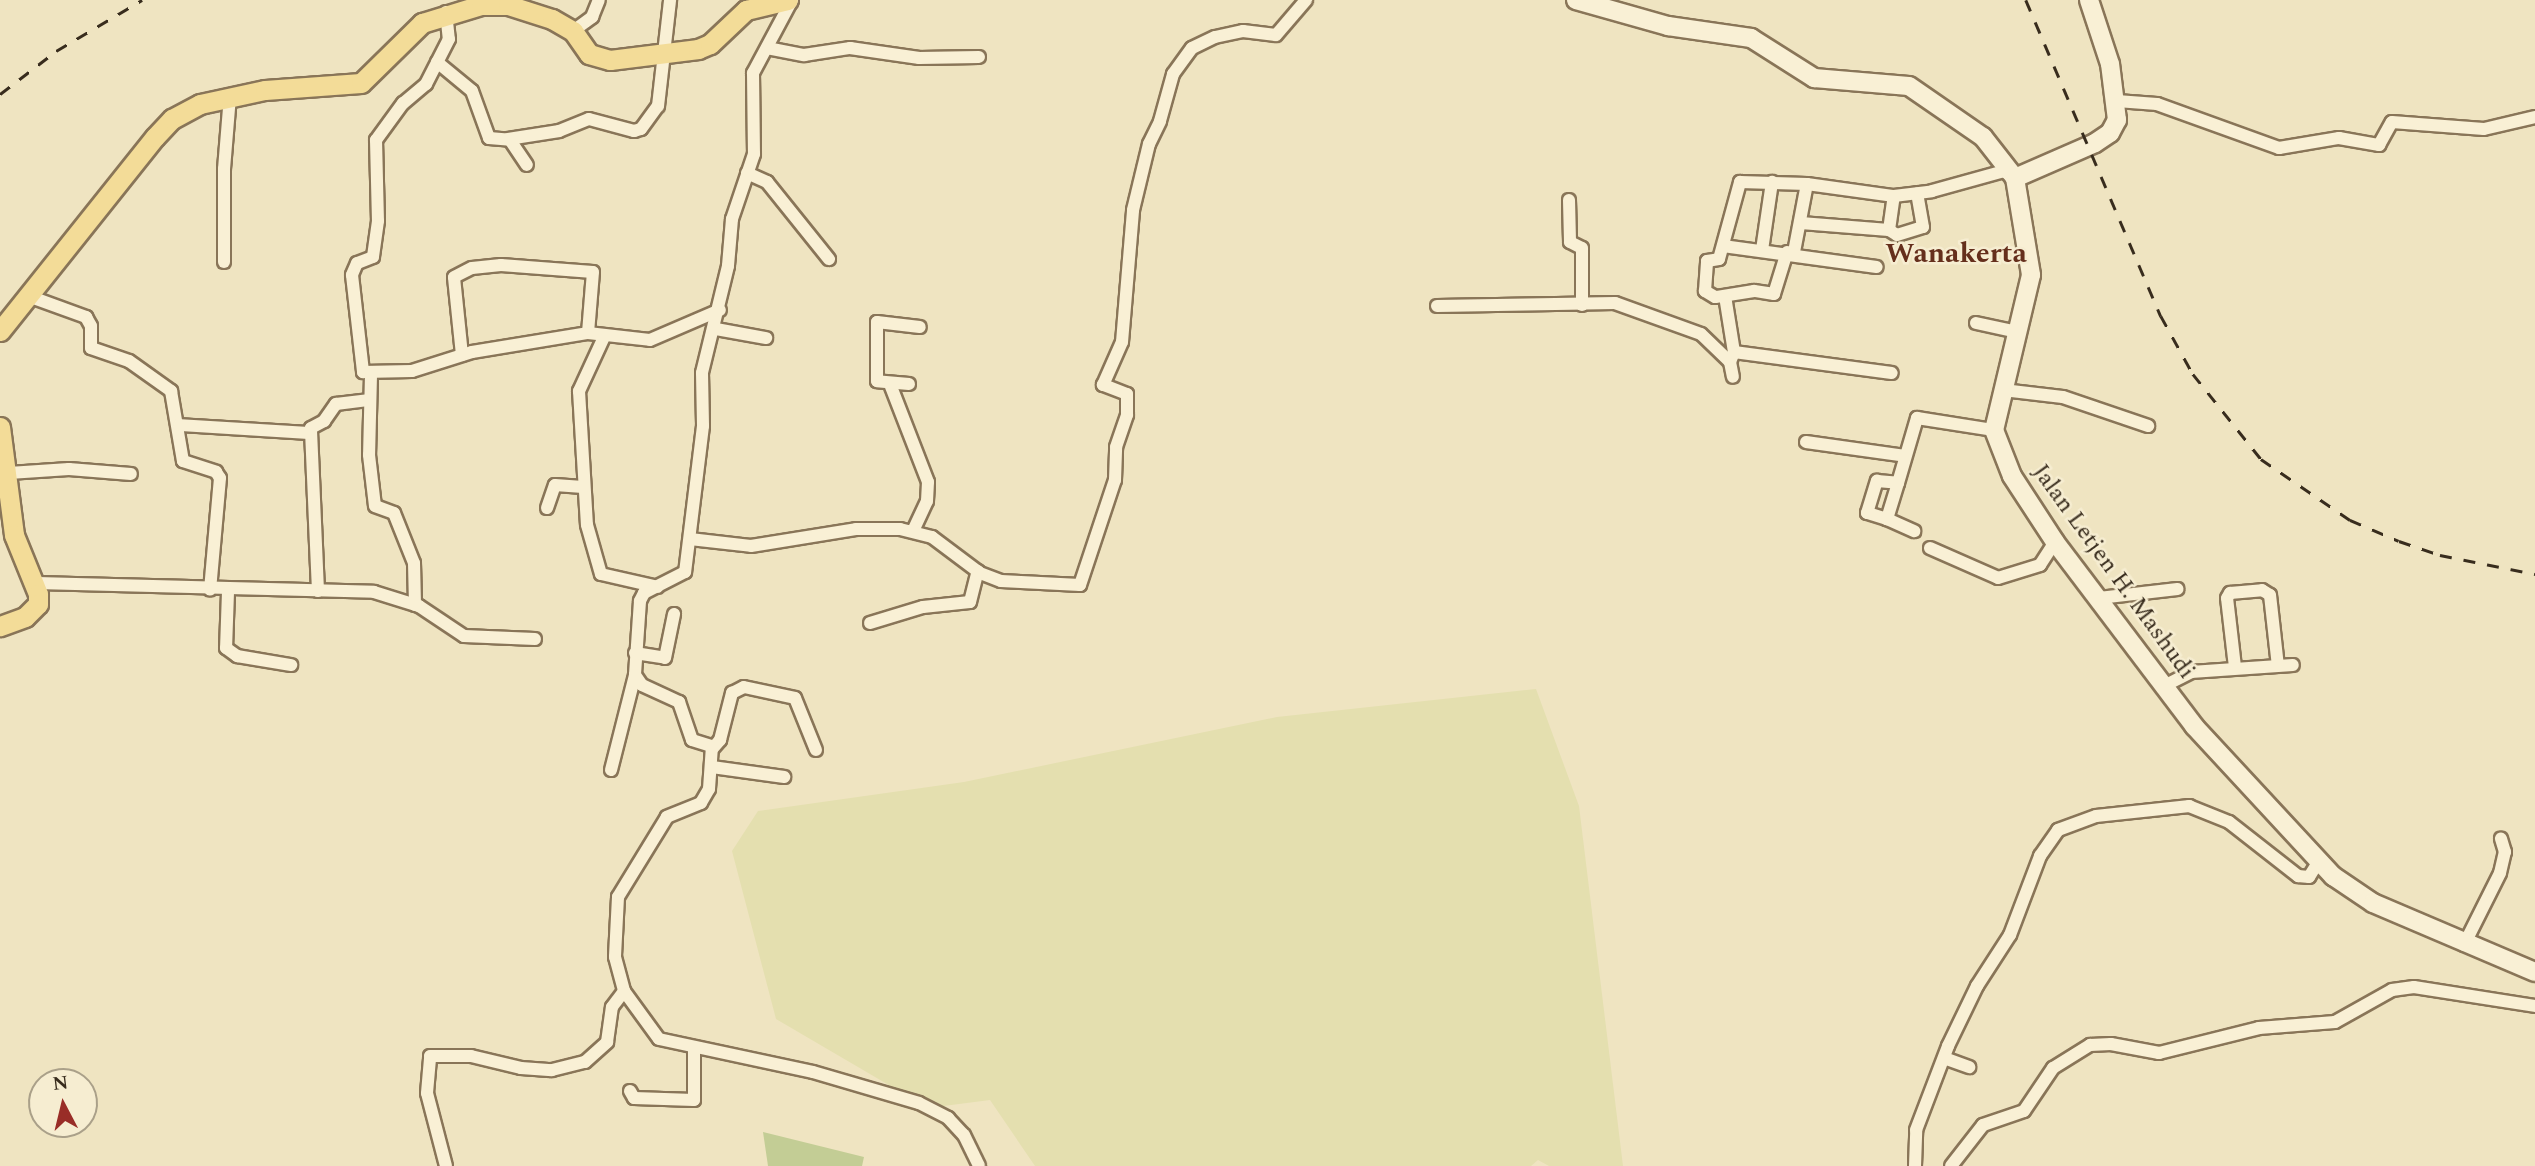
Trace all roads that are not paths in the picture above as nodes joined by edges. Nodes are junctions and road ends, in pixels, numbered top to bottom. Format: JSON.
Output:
{"nodes":[{"id":1,"x":599,"y":0,"type":"edge"},
{"id":2,"x":670,"y":0,"type":"edge"},
{"id":3,"x":790,"y":0,"type":"edge"},
{"id":4,"x":1306,"y":0,"type":"edge"},
{"id":5,"x":1576,"y":0,"type":"edge"},
{"id":6,"x":2089,"y":0,"type":"edge"},
{"id":7,"x":446,"y":12,"type":"junction"},
{"id":8,"x":573,"y":31,"type":"junction"},
{"id":9,"x":766,"y":48,"type":"junction"},
{"id":10,"x":666,"y":51,"type":"junction"},
{"id":11,"x":979,"y":57,"type":"dead end"},
{"id":12,"x":438,"y":62,"type":"junction"},
{"id":13,"x":230,"y":96,"type":"junction"},
{"id":14,"x":2117,"y":101,"type":"junction"},
{"id":15,"x":2535,"y":117,"type":"edge"},
{"id":16,"x":508,"y":139,"type":"junction"},
{"id":17,"x":527,"y":165,"type":"dead end"},
{"id":18,"x":747,"y":173,"type":"junction"},
{"id":19,"x":2015,"y":178,"type":"junction"},
{"id":20,"x":1772,"y":182,"type":"junction"},
{"id":21,"x":1807,"y":184,"type":"junction"},
{"id":22,"x":1917,"y":194,"type":"junction"},
{"id":23,"x":1894,"y":196,"type":"junction"},
{"id":24,"x":1569,"y":200,"type":"dead end"},
{"id":25,"x":1801,"y":223,"type":"junction"},
{"id":26,"x":1889,"y":230,"type":"junction"},
{"id":27,"x":1723,"y":246,"type":"junction"},
{"id":28,"x":1762,"y":250,"type":"junction"},
{"id":29,"x":1791,"y":252,"type":"junction"},
{"id":30,"x":829,"y":258,"type":"dead end"},
{"id":31,"x":224,"y":262,"type":"dead end"},
{"id":32,"x":1877,"y":267,"type":"dead end"},
{"id":33,"x":1725,"y":296,"type":"junction"},
{"id":34,"x":32,"y":297,"type":"junction"},
{"id":35,"x":1582,"y":305,"type":"junction"},
{"id":36,"x":1437,"y":306,"type":"dead end"},
{"id":37,"x":720,"y":310,"type":"junction"},
{"id":38,"x":1976,"y":323,"type":"dead end"},
{"id":39,"x":920,"y":327,"type":"dead end"},
{"id":40,"x":716,"y":329,"type":"junction"},
{"id":41,"x":0,"y":331,"type":"edge"},
{"id":42,"x":2018,"y":332,"type":"junction"},
{"id":43,"x":588,"y":333,"type":"junction"},
{"id":44,"x":604,"y":337,"type":"junction"},
{"id":45,"x":766,"y":338,"type":"dead end"},
{"id":46,"x":462,"y":355,"type":"junction"},
{"id":47,"x":1732,"y":357,"type":"junction"},
{"id":48,"x":1892,"y":373,"type":"dead end"},
{"id":49,"x":371,"y":375,"type":"junction"},
{"id":50,"x":1733,"y":377,"type":"dead end"},
{"id":51,"x":890,"y":384,"type":"junction"},
{"id":52,"x":909,"y":384,"type":"dead end"},
{"id":53,"x":2003,"y":390,"type":"junction"},
{"id":54,"x":370,"y":400,"type":"junction"},
{"id":55,"x":179,"y":425,"type":"junction"},
{"id":56,"x":2148,"y":426,"type":"dead end"},
{"id":57,"x":0,"y":427,"type":"edge"},
{"id":58,"x":1994,"y":430,"type":"junction"},
{"id":59,"x":311,"y":433,"type":"junction"},
{"id":60,"x":1806,"y":442,"type":"dead end"},
{"id":61,"x":1905,"y":456,"type":"junction"},
{"id":62,"x":9,"y":473,"type":"junction"},
{"id":63,"x":131,"y":474,"type":"dead end"},
{"id":64,"x":1898,"y":483,"type":"junction"},
{"id":65,"x":583,"y":487,"type":"junction"},
{"id":66,"x":547,"y":508,"type":"dead end"},
{"id":67,"x":1887,"y":519,"type":"junction"},
{"id":68,"x":913,"y":531,"type":"junction"},
{"id":69,"x":1914,"y":531,"type":"dead end"},
{"id":70,"x":690,"y":539,"type":"junction"},
{"id":71,"x":2055,"y":542,"type":"junction"},
{"id":72,"x":1930,"y":548,"type":"dead end"},
{"id":73,"x":978,"y":571,"type":"junction"},
{"id":74,"x":37,"y":583,"type":"junction"},
{"id":75,"x":658,"y":587,"type":"junction"},
{"id":76,"x":2177,"y":589,"type":"dead end"},
{"id":77,"x":210,"y":590,"type":"junction"},
{"id":78,"x":317,"y":591,"type":"junction"},
{"id":79,"x":228,"y":592,"type":"junction"},
{"id":80,"x":2099,"y":598,"type":"junction"},
{"id":81,"x":415,"y":605,"type":"junction"},
{"id":82,"x":674,"y":614,"type":"dead end"},
{"id":83,"x":870,"y":623,"type":"dead end"},
{"id":84,"x":0,"y":626,"type":"edge"},
{"id":85,"x":535,"y":639,"type":"dead end"},
{"id":86,"x":635,"y":653,"type":"junction"},
{"id":87,"x":291,"y":665,"type":"dead end"},
{"id":88,"x":2293,"y":665,"type":"dead end"},
{"id":89,"x":2278,"y":666,"type":"junction"},
{"id":90,"x":2235,"y":667,"type":"junction"},
{"id":91,"x":635,"y":675,"type":"junction"},
{"id":92,"x":2164,"y":686,"type":"junction"},
{"id":93,"x":713,"y":748,"type":"junction"},
{"id":94,"x":816,"y":750,"type":"dead end"},
{"id":95,"x":712,"y":766,"type":"junction"},
{"id":96,"x":611,"y":770,"type":"dead end"},
{"id":97,"x":784,"y":777,"type":"dead end"},
{"id":98,"x":2501,"y":839,"type":"dead end"},
{"id":99,"x":2319,"y":861,"type":"junction"},
{"id":100,"x":2464,"y":945,"type":"junction"},
{"id":101,"x":2535,"y":972,"type":"edge"},
{"id":102,"x":624,"y":991,"type":"junction"},
{"id":103,"x":2535,"y":1006,"type":"edge"},
{"id":104,"x":694,"y":1048,"type":"junction"},
{"id":105,"x":1944,"y":1058,"type":"junction"},
{"id":106,"x":1969,"y":1068,"type":"dead end"},
{"id":107,"x":630,"y":1091,"type":"dead end"},
{"id":108,"x":446,"y":1166,"type":"edge"},
{"id":109,"x":979,"y":1166,"type":"edge"},
{"id":110,"x":1915,"y":1166,"type":"edge"},
{"id":111,"x":1951,"y":1166,"type":"edge"}],
"edges":[{"from":1,"to":8,"type":"street"},
{"from":2,"to":10,"type":"street"},
{"from":3,"to":9,"type":"street"},
{"from":3,"to":10,"type":"main road"},
{"from":4,"to":73,"type":"street"},
{"from":5,"to":19,"type":"main road"},
{"from":6,"to":14,"type":"main road"},
{"from":7,"to":8,"type":"main road"},
{"from":7,"to":12,"type":"street"},
{"from":7,"to":13,"type":"main road"},
{"from":8,"to":10,"type":"main road"},
{"from":9,"to":11,"type":"street"},
{"from":9,"to":18,"type":"street"},
{"from":10,"to":16,"type":"street"},
{"from":12,"to":16,"type":"street"},
{"from":12,"to":49,"type":"street"},
{"from":13,"to":31,"type":"street"},
{"from":13,"to":34,"type":"main road"},
{"from":14,"to":15,"type":"street"},
{"from":14,"to":19,"type":"main road"},
{"from":16,"to":17,"type":"street"},
{"from":18,"to":30,"type":"street"},
{"from":18,"to":37,"type":"street"},
{"from":19,"to":22,"type":"street"},
{"from":19,"to":42,"type":"main road"},
{"from":20,"to":21,"type":"street"},
{"from":20,"to":27,"type":"street"},
{"from":20,"to":28,"type":"street"},
{"from":21,"to":23,"type":"street"},
{"from":21,"to":25,"type":"street"},
{"from":22,"to":23,"type":"street"},
{"from":22,"to":26,"type":"street"},
{"from":23,"to":26,"type":"street"},
{"from":24,"to":35,"type":"street"},
{"from":25,"to":26,"type":"street"},
{"from":25,"to":29,"type":"street"},
{"from":27,"to":28,"type":"street"},
{"from":27,"to":33,"type":"street"},
{"from":28,"to":29,"type":"street"},
{"from":29,"to":32,"type":"street"},
{"from":29,"to":33,"type":"street"},
{"from":33,"to":47,"type":"street"},
{"from":34,"to":41,"type":"main road"},
{"from":34,"to":55,"type":"street"},
{"from":35,"to":36,"type":"street"},
{"from":35,"to":47,"type":"street"},
{"from":37,"to":40,"type":"street"},
{"from":37,"to":44,"type":"street"},
{"from":38,"to":42,"type":"street"},
{"from":39,"to":51,"type":"street"},
{"from":40,"to":45,"type":"street"},
{"from":40,"to":70,"type":"street"},
{"from":42,"to":53,"type":"main road"},
{"from":43,"to":44,"type":"street"},
{"from":43,"to":46,"type":"street"},
{"from":43,"to":46,"type":"street"},
{"from":44,"to":65,"type":"street"},
{"from":46,"to":49,"type":"street"},
{"from":47,"to":48,"type":"street"},
{"from":47,"to":50,"type":"street"},
{"from":49,"to":54,"type":"street"},
{"from":51,"to":52,"type":"street"},
{"from":51,"to":68,"type":"street"},
{"from":53,"to":56,"type":"street"},
{"from":53,"to":58,"type":"main road"},
{"from":54,"to":59,"type":"street"},
{"from":54,"to":81,"type":"street"},
{"from":55,"to":59,"type":"street"},
{"from":55,"to":77,"type":"street"},
{"from":57,"to":62,"type":"main road"},
{"from":58,"to":61,"type":"street"},
{"from":58,"to":71,"type":"main road","name":"Jalan Letjen H. Mashudi"},
{"from":59,"to":78,"type":"street"},
{"from":60,"to":61,"type":"street"},
{"from":61,"to":64,"type":"street"},
{"from":62,"to":63,"type":"street"},
{"from":62,"to":74,"type":"main road"},
{"from":64,"to":67,"type":"street"},
{"from":64,"to":67,"type":"street"},
{"from":65,"to":66,"type":"street"},
{"from":65,"to":75,"type":"street"},
{"from":67,"to":69,"type":"street"},
{"from":68,"to":70,"type":"street"},
{"from":68,"to":73,"type":"street"},
{"from":70,"to":75,"type":"street"},
{"from":71,"to":72,"type":"street"},
{"from":71,"to":80,"type":"main road","name":"Jalan Letjen H. Mashudi"},
{"from":73,"to":83,"type":"street"},
{"from":74,"to":77,"type":"street"},
{"from":74,"to":84,"type":"main road"},
{"from":75,"to":86,"type":"street"},
{"from":76,"to":80,"type":"street"},
{"from":77,"to":79,"type":"street"},
{"from":78,"to":79,"type":"street"},
{"from":78,"to":81,"type":"street"},
{"from":79,"to":87,"type":"street"},
{"from":80,"to":92,"type":"main road","name":"Jalan Letjen H. Mashudi"},
{"from":81,"to":85,"type":"street"},
{"from":82,"to":86,"type":"street"},
{"from":86,"to":91,"type":"street"},
{"from":88,"to":89,"type":"street"},
{"from":89,"to":90,"type":"street"},
{"from":89,"to":90,"type":"street"},
{"from":90,"to":92,"type":"street"},
{"from":91,"to":93,"type":"street"},
{"from":91,"to":96,"type":"street"},
{"from":92,"to":99,"type":"main road","name":"Jalan Letjen H. Mashudi"},
{"from":93,"to":94,"type":"street"},
{"from":93,"to":95,"type":"street"},
{"from":95,"to":97,"type":"street"},
{"from":95,"to":102,"type":"street"},
{"from":98,"to":100,"type":"street"},
{"from":99,"to":100,"type":"main road","name":"Jalan Letjen H. Mashudi"},
{"from":99,"to":105,"type":"street"},
{"from":100,"to":101,"type":"main road","name":"Jalan Letjen H. Mashudi"},
{"from":102,"to":104,"type":"street"},
{"from":102,"to":108,"type":"street"},
{"from":103,"to":111,"type":"street"},
{"from":104,"to":107,"type":"street"},
{"from":104,"to":109,"type":"street"},
{"from":105,"to":106,"type":"street"},
{"from":105,"to":110,"type":"street"}]}
